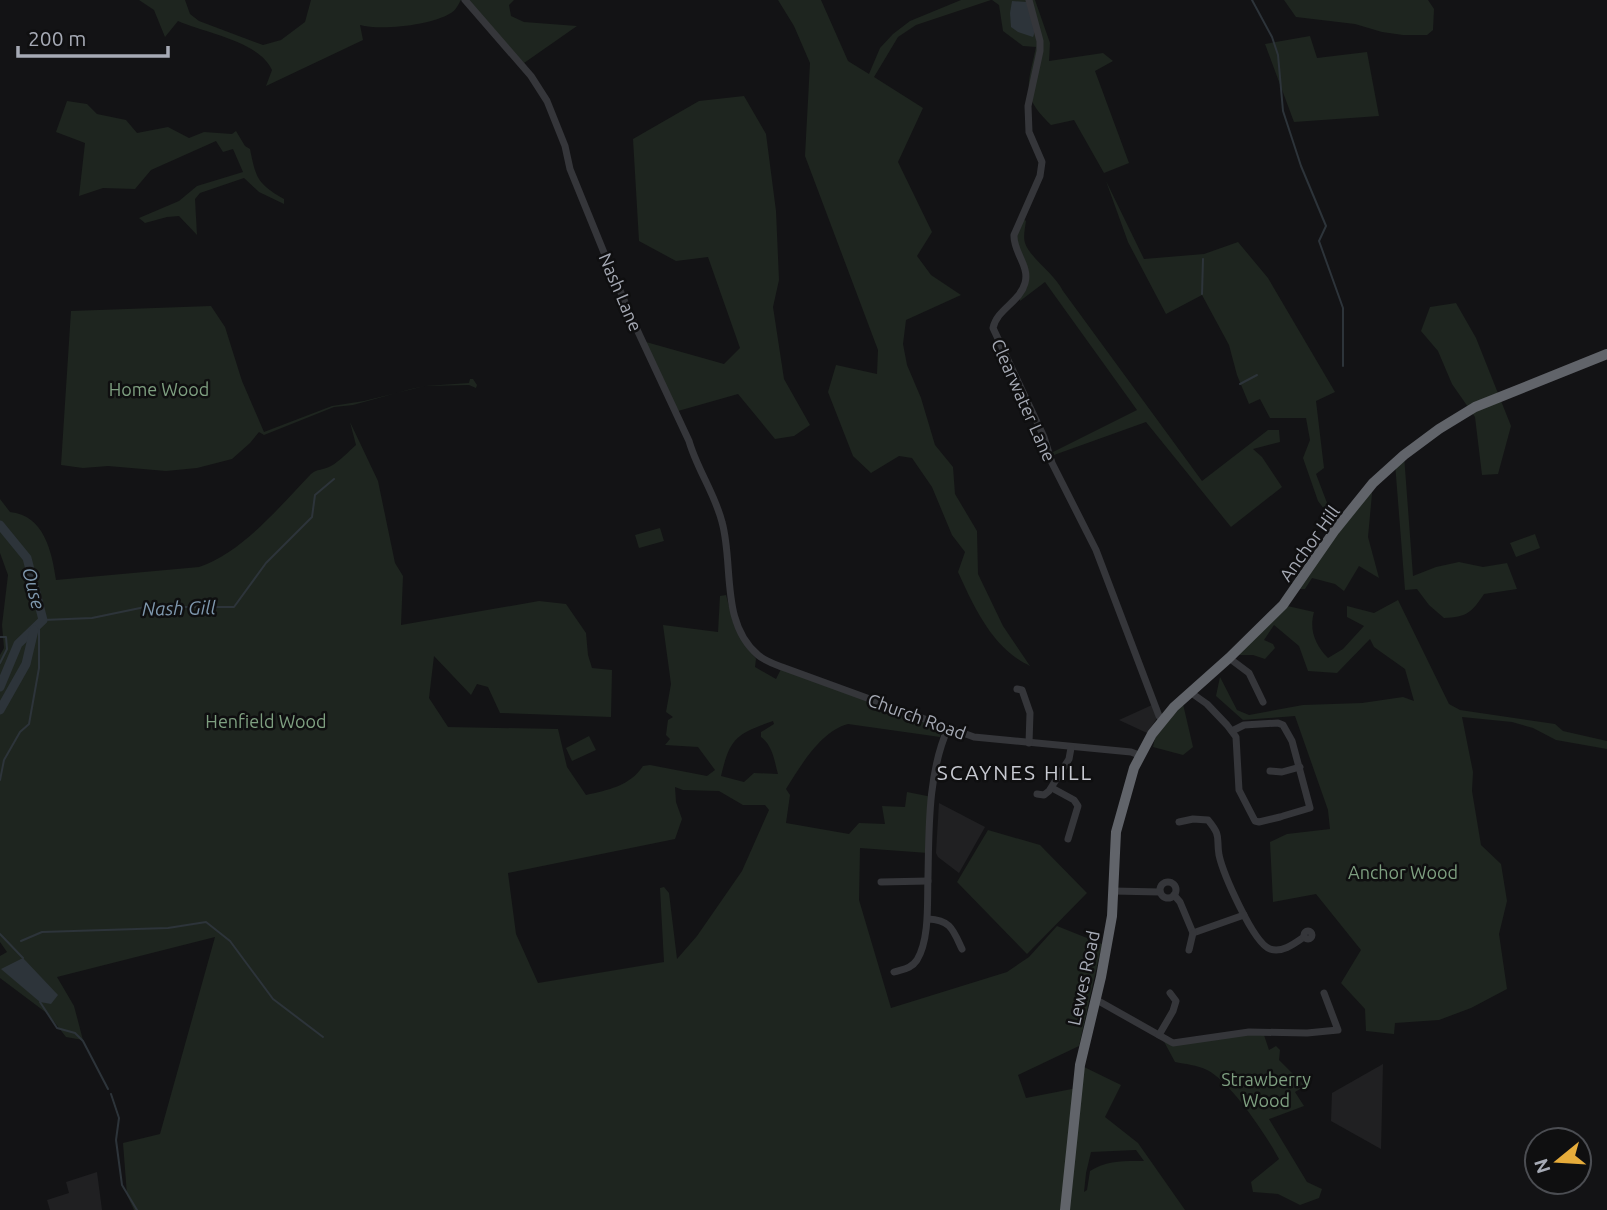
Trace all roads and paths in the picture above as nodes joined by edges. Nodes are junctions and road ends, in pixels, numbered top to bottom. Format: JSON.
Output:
{"nodes":[{"id":1,"x":465,"y":0,"type":"edge"},
{"id":2,"x":1029,"y":0,"type":"edge"},
{"id":3,"x":1607,"y":354,"type":"edge"},
{"id":4,"x":732,"y":606,"type":"joint"},
{"id":5,"x":1229,"y":658,"type":"junction"},
{"id":6,"x":1017,"y":689,"type":"dead end"},
{"id":7,"x":1190,"y":692,"type":"junction"},
{"id":8,"x":1263,"y":702,"type":"dead end"},
{"id":9,"x":1163,"y":720,"type":"junction"},
{"id":10,"x":948,"y":728,"type":"junction"},
{"id":11,"x":1232,"y":731,"type":"junction"},
{"id":12,"x":1028,"y":743,"type":"junction"},
{"id":13,"x":1071,"y":748,"type":"junction"},
{"id":14,"x":1139,"y":755,"type":"junction"},
{"id":15,"x":1300,"y":767,"type":"junction"},
{"id":16,"x":1270,"y":771,"type":"dead end"},
{"id":17,"x":1052,"y":788,"type":"junction"},
{"id":18,"x":1037,"y":794,"type":"dead end"},
{"id":19,"x":1179,"y":822,"type":"dead end"},
{"id":20,"x":1068,"y":839,"type":"dead end"},
{"id":21,"x":928,"y":881,"type":"junction"},
{"id":22,"x":881,"y":882,"type":"dead end"},
{"id":23,"x":1113,"y":891,"type":"junction"},
{"id":24,"x":1160,"y":892,"type":"junction"},
{"id":25,"x":1174,"y":895,"type":"junction"},
{"id":26,"x":1244,"y":915,"type":"junction"},
{"id":27,"x":928,"y":919,"type":"junction"},
{"id":28,"x":1193,"y":933,"type":"junction"},
{"id":29,"x":1304,"y":937,"type":"dead end"},
{"id":30,"x":962,"y":949,"type":"dead end"},
{"id":31,"x":1189,"y":950,"type":"dead end"},
{"id":32,"x":894,"y":972,"type":"dead end"},
{"id":33,"x":1170,"y":993,"type":"dead end"},
{"id":34,"x":1324,"y":993,"type":"dead end"},
{"id":35,"x":1095,"y":999,"type":"junction"},
{"id":36,"x":1159,"y":1035,"type":"junction"},
{"id":37,"x":1065,"y":1210,"type":"edge"}],
"edges":[{"from":1,"to":4,"type":"street","name":"Nash Lane"},
{"from":2,"to":9,"type":"street","name":"Clearwater Lane"},
{"from":3,"to":5,"type":"highway","name":"Anchor Hill"},
{"from":4,"to":10,"type":"street","name":"Church Road"},
{"from":5,"to":7,"type":"highway","name":"Anchor Hill"},
{"from":5,"to":8,"type":"street"},
{"from":6,"to":12,"type":"street"},
{"from":7,"to":9,"type":"highway","name":"Anchor Hill"},
{"from":7,"to":11,"type":"street"},
{"from":9,"to":14,"type":"highway","name":"Anchor Hill"},
{"from":10,"to":12,"type":"street","name":"Church Road"},
{"from":10,"to":21,"type":"street"},
{"from":11,"to":15,"type":"street"},
{"from":11,"to":15,"type":"street"},
{"from":12,"to":13,"type":"street","name":"Church Road"},
{"from":13,"to":14,"type":"street","name":"Church Road"},
{"from":13,"to":17,"type":"street"},
{"from":14,"to":23,"type":"highway","name":"Lewes Road"},
{"from":15,"to":16,"type":"street"},
{"from":17,"to":18,"type":"street"},
{"from":17,"to":20,"type":"street"},
{"from":19,"to":26,"type":"street"},
{"from":21,"to":22,"type":"street"},
{"from":21,"to":27,"type":"street"},
{"from":23,"to":24,"type":"street"},
{"from":23,"to":35,"type":"highway","name":"Lewes Road"},
{"from":24,"to":25,"type":"street"},
{"from":24,"to":25,"type":"street"},
{"from":25,"to":28,"type":"street"},
{"from":26,"to":28,"type":"street"},
{"from":26,"to":29,"type":"street"},
{"from":27,"to":30,"type":"street"},
{"from":27,"to":32,"type":"street"},
{"from":28,"to":31,"type":"street"},
{"from":33,"to":36,"type":"street"},
{"from":34,"to":36,"type":"street"},
{"from":35,"to":36,"type":"street"},
{"from":35,"to":37,"type":"highway","name":"Lewes Road"}]}
